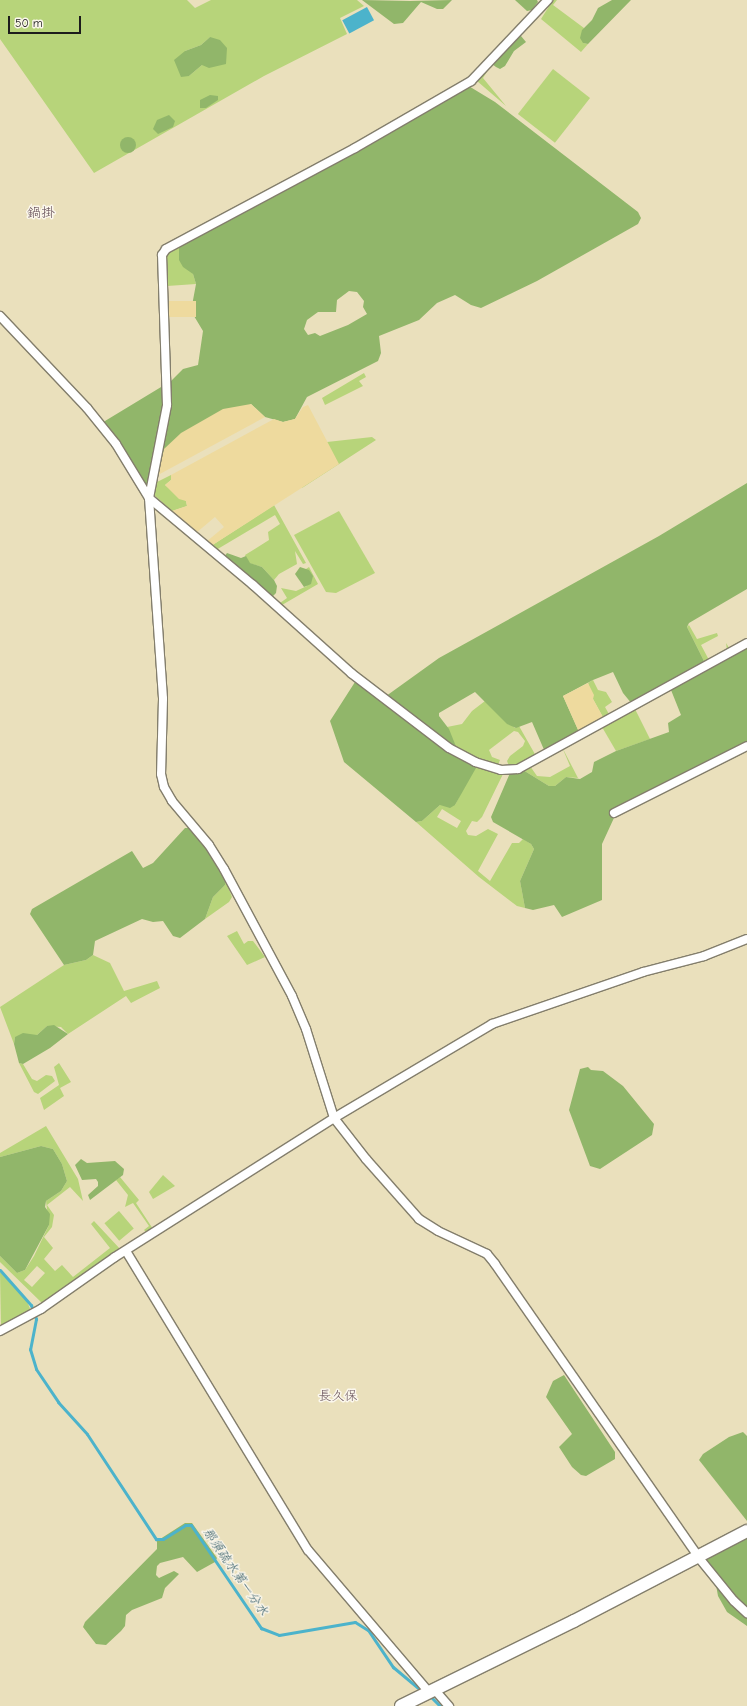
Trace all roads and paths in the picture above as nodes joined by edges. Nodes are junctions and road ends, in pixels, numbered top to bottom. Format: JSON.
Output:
{"nodes":[{"id":1,"x":548,"y":0,"type":"edge"},
{"id":2,"x":0,"y":316,"type":"edge"},
{"id":3,"x":149,"y":498,"type":"junction"},
{"id":4,"x":747,"y":644,"type":"edge"},
{"id":5,"x":747,"y":746,"type":"edge"},
{"id":6,"x":614,"y":814,"type":"dead end"},
{"id":7,"x":747,"y":939,"type":"edge"},
{"id":8,"x":334,"y":1118,"type":"junction"},
{"id":9,"x":126,"y":1251,"type":"junction"},
{"id":10,"x":0,"y":1331,"type":"edge"},
{"id":11,"x":747,"y":1531,"type":"edge"},
{"id":12,"x":699,"y":1558,"type":"junction"},
{"id":13,"x":747,"y":1613,"type":"edge"},
{"id":14,"x":432,"y":1691,"type":"junction"},
{"id":15,"x":401,"y":1706,"type":"edge"},
{"id":16,"x":449,"y":1706,"type":"edge"}],
"edges":[{"from":1,"to":3,"type":"street"},
{"from":2,"to":3,"type":"street"},
{"from":3,"to":4,"type":"street"},
{"from":3,"to":8,"type":"street"},
{"from":5,"to":6,"type":"street"},
{"from":7,"to":8,"type":"street"},
{"from":8,"to":9,"type":"street"},
{"from":8,"to":12,"type":"street"},
{"from":9,"to":10,"type":"street"},
{"from":9,"to":14,"type":"street"},
{"from":11,"to":12,"type":"street"},
{"from":12,"to":13,"type":"street"},
{"from":12,"to":14,"type":"street"},
{"from":14,"to":15,"type":"street"},
{"from":14,"to":16,"type":"street"}]}
